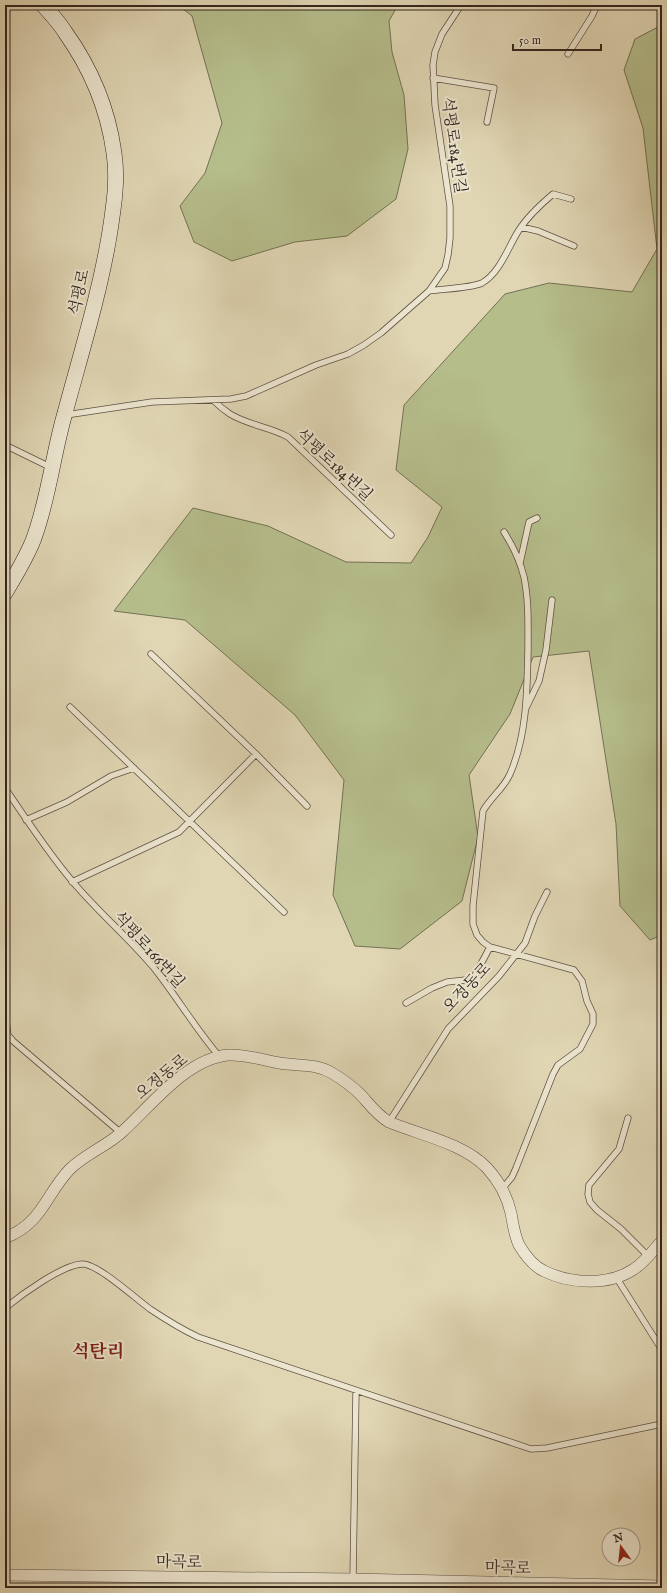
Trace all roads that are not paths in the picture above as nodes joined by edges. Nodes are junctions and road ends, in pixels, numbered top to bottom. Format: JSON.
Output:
{"nodes":[{"id":1,"x":43,"y":5,"type":"edge"},
{"id":2,"x":461,"y":5,"type":"edge"},
{"id":3,"x":596,"y":5,"type":"edge"},
{"id":4,"x":568,"y":54,"type":"dead end"},
{"id":5,"x":433,"y":78,"type":"junction"},
{"id":6,"x":487,"y":122,"type":"dead end"},
{"id":7,"x":570,"y":199,"type":"dead end"},
{"id":8,"x":521,"y":227,"type":"junction"},
{"id":9,"x":574,"y":246,"type":"dead end"},
{"id":10,"x":429,"y":291,"type":"junction"},
{"id":11,"x":213,"y":400,"type":"junction"},
{"id":12,"x":64,"y":415,"type":"junction"},
{"id":13,"x":5,"y":445,"type":"edge"},
{"id":14,"x":52,"y":468,"type":"junction"},
{"id":15,"x":537,"y":518,"type":"dead end"},
{"id":16,"x":504,"y":532,"type":"dead end"},
{"id":17,"x":391,"y":534,"type":"dead end"},
{"id":18,"x":520,"y":564,"type":"junction"},
{"id":19,"x":5,"y":593,"type":"edge"},
{"id":20,"x":552,"y":600,"type":"dead end"},
{"id":21,"x":151,"y":654,"type":"dead end"},
{"id":22,"x":70,"y":707,"type":"dead end"},
{"id":23,"x":525,"y":710,"type":"junction"},
{"id":24,"x":256,"y":754,"type":"junction"},
{"id":25,"x":134,"y":768,"type":"junction"},
{"id":26,"x":5,"y":788,"type":"edge"},
{"id":27,"x":308,"y":806,"type":"dead end"},
{"id":28,"x":26,"y":820,"type":"junction"},
{"id":29,"x":189,"y":822,"type":"junction"},
{"id":30,"x":72,"y":882,"type":"junction"},
{"id":31,"x":547,"y":892,"type":"dead end"},
{"id":32,"x":284,"y":912,"type":"dead end"},
{"id":33,"x":490,"y":947,"type":"junction"},
{"id":34,"x":516,"y":955,"type":"junction"},
{"id":35,"x":406,"y":1003,"type":"dead end"},
{"id":36,"x":5,"y":1014,"type":"edge"},
{"id":37,"x":218,"y":1056,"type":"junction"},
{"id":38,"x":628,"y":1118,"type":"dead end"},
{"id":39,"x":389,"y":1122,"type":"junction"},
{"id":40,"x":121,"y":1133,"type":"junction"},
{"id":41,"x":502,"y":1189,"type":"junction"},
{"id":42,"x":5,"y":1238,"type":"edge"},
{"id":43,"x":662,"y":1241,"type":"edge"},
{"id":44,"x":648,"y":1256,"type":"junction"},
{"id":45,"x":616,"y":1277,"type":"junction"},
{"id":46,"x":5,"y":1308,"type":"edge"},
{"id":47,"x":662,"y":1350,"type":"edge"},
{"id":48,"x":356,"y":1391,"type":"junction"},
{"id":49,"x":662,"y":1424,"type":"edge"},
{"id":50,"x":5,"y":1575,"type":"edge"},
{"id":51,"x":353,"y":1580,"type":"junction"},
{"id":52,"x":662,"y":1586,"type":"edge"}],
"edges":[{"from":1,"to":12,"type":"street","name":"석평로"},
{"from":2,"to":5,"type":"lane","name":"석평로184번길"},
{"from":3,"to":4,"type":"lane"},
{"from":5,"to":6,"type":"lane"},
{"from":5,"to":10,"type":"lane","name":"석평로184번길"},
{"from":7,"to":8,"type":"lane"},
{"from":8,"to":9,"type":"lane"},
{"from":8,"to":10,"type":"lane"},
{"from":10,"to":11,"type":"lane","name":"석평로184번길"},
{"from":11,"to":12,"type":"lane","name":"석평로184번길"},
{"from":11,"to":17,"type":"lane","name":"석평로184번길"},
{"from":12,"to":14,"type":"street","name":"석평로"},
{"from":13,"to":14,"type":"lane"},
{"from":14,"to":19,"type":"street","name":"석평로"},
{"from":15,"to":18,"type":"lane"},
{"from":16,"to":18,"type":"lane"},
{"from":18,"to":23,"type":"lane"},
{"from":20,"to":23,"type":"lane"},
{"from":21,"to":24,"type":"lane"},
{"from":22,"to":25,"type":"lane"},
{"from":23,"to":33,"type":"lane"},
{"from":24,"to":27,"type":"lane"},
{"from":24,"to":29,"type":"lane"},
{"from":25,"to":28,"type":"lane"},
{"from":25,"to":29,"type":"lane"},
{"from":26,"to":28,"type":"lane","name":"석평로166번길"},
{"from":28,"to":30,"type":"lane","name":"석평로166번길"},
{"from":29,"to":30,"type":"lane"},
{"from":29,"to":32,"type":"lane"},
{"from":30,"to":37,"type":"lane","name":"석평로166번길"},
{"from":31,"to":34,"type":"lane","name":"오정동로"},
{"from":33,"to":34,"type":"lane"},
{"from":33,"to":35,"type":"lane"},
{"from":34,"to":39,"type":"lane","name":"오정동로"},
{"from":34,"to":41,"type":"lane"},
{"from":36,"to":40,"type":"lane"},
{"from":37,"to":39,"type":"street","name":"오정동로"},
{"from":37,"to":40,"type":"street","name":"오정동로"},
{"from":38,"to":44,"type":"lane"},
{"from":39,"to":41,"type":"street","name":"오정동로"},
{"from":40,"to":42,"type":"street","name":"오정동로"},
{"from":41,"to":45,"type":"street","name":"오정동로"},
{"from":43,"to":44,"type":"street","name":"오정동로"},
{"from":44,"to":45,"type":"street","name":"오정동로"},
{"from":45,"to":47,"type":"lane"},
{"from":46,"to":48,"type":"lane"},
{"from":48,"to":49,"type":"lane"},
{"from":48,"to":51,"type":"lane"},
{"from":50,"to":51,"type":"street","name":"마곡로"},
{"from":51,"to":52,"type":"street","name":"마곡로"}]}
